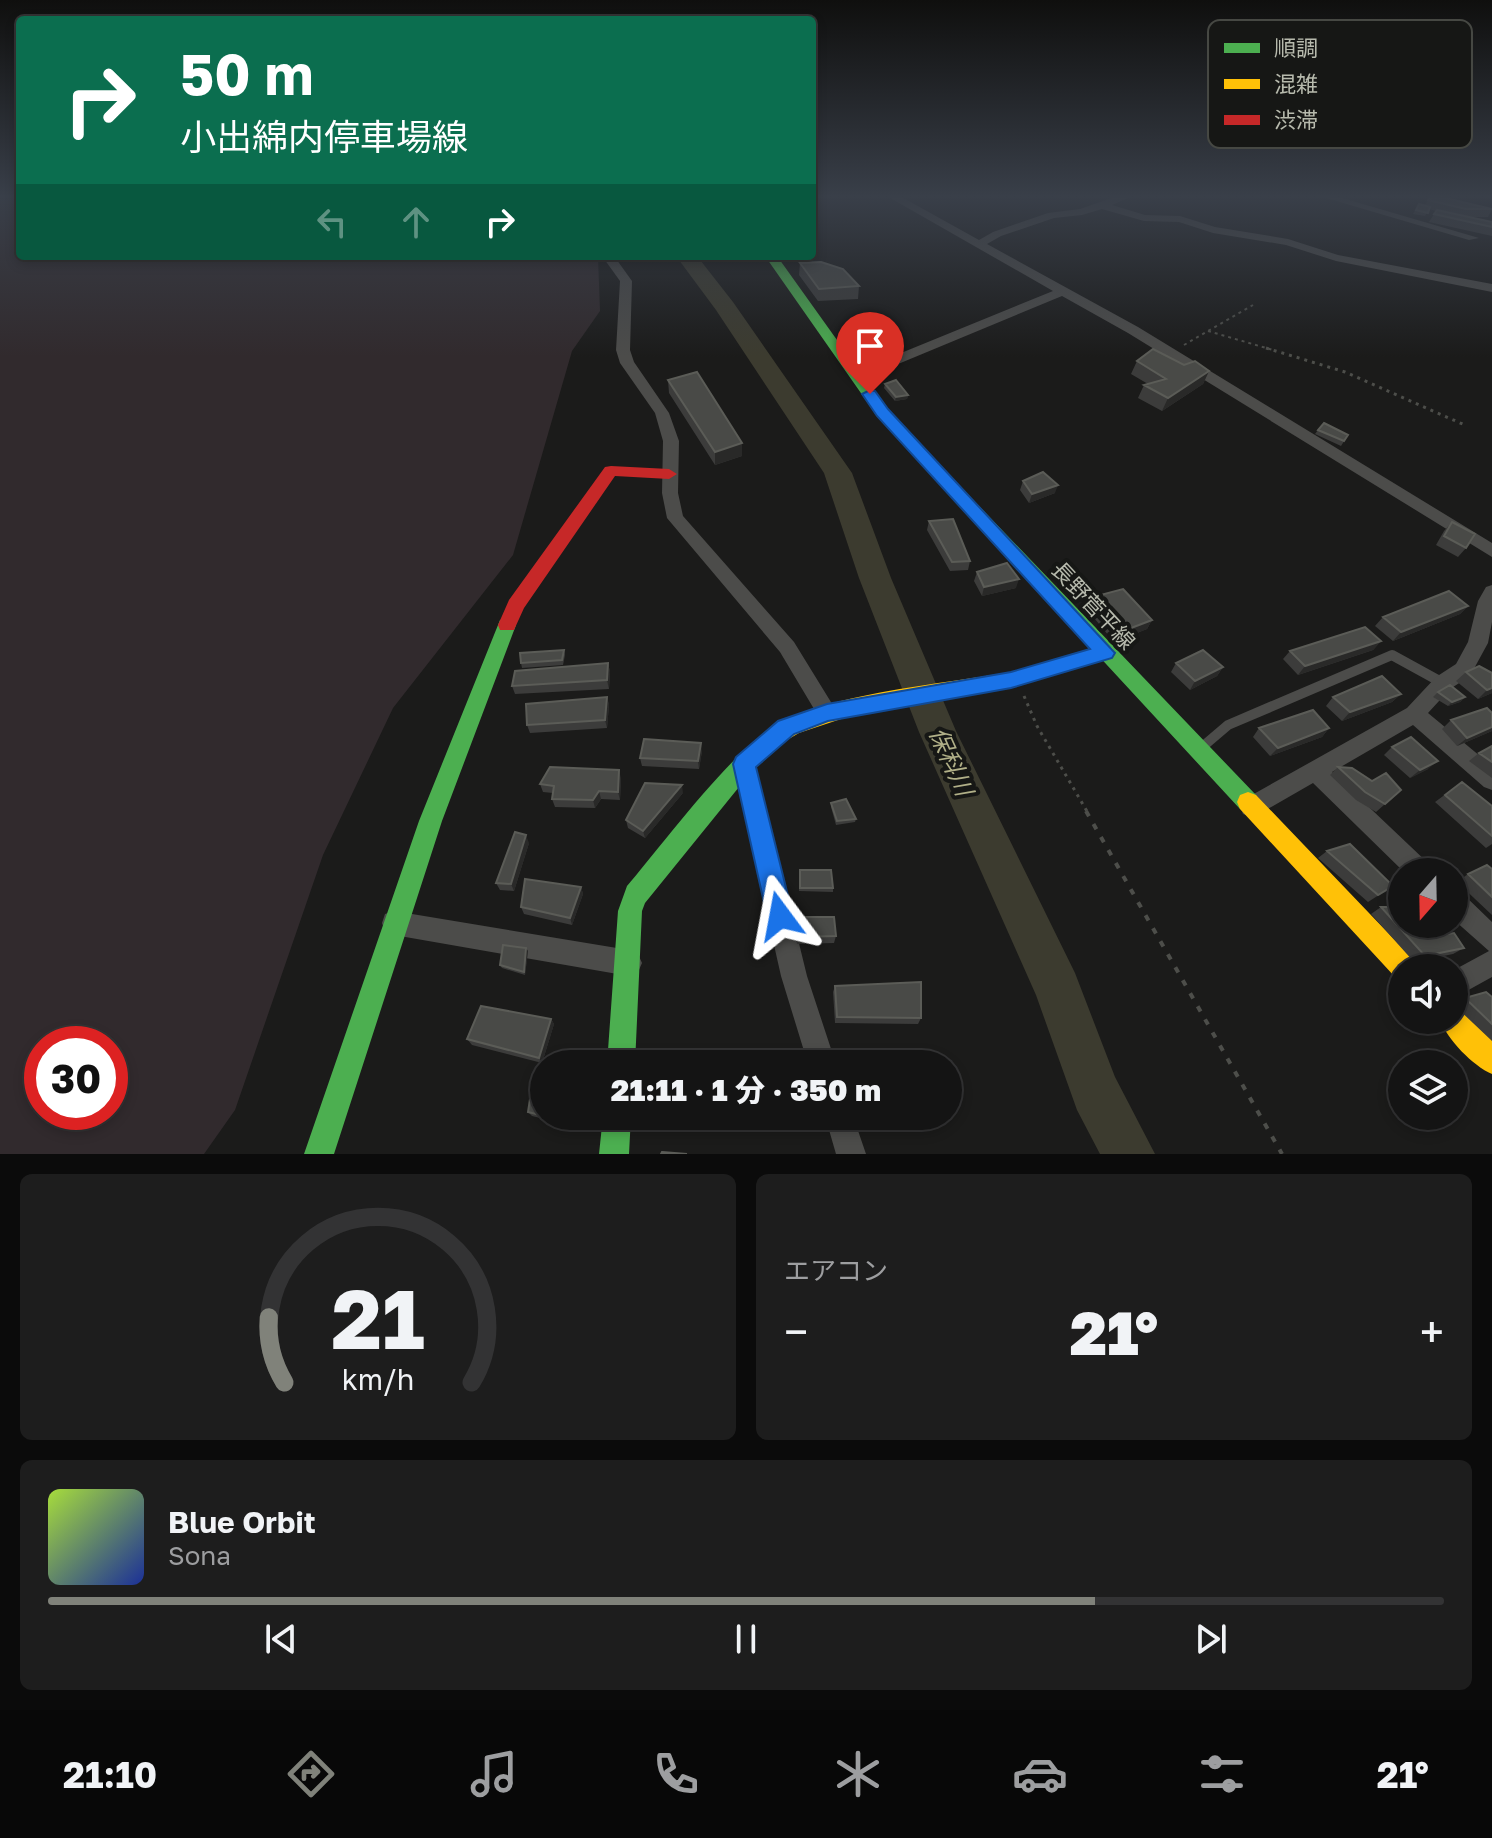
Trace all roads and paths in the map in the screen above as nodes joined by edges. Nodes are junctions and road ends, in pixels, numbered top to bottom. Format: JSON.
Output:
{"nodes":[{"id":1,"x":988,"y":249,"type":"edge"},
{"id":2,"x":1309,"y":249,"type":"edge"},
{"id":3,"x":611,"y":260,"type":"edge"},
{"id":4,"x":774,"y":260,"type":"edge"},
{"id":5,"x":1492,"y":288,"type":"edge"},
{"id":6,"x":1060,"y":292,"type":"junction"},
{"id":7,"x":1253,"y":305,"type":"dead end"},
{"id":8,"x":1208,"y":331,"type":"junction"},
{"id":9,"x":1170,"y":353,"type":"junction"},
{"id":10,"x":857,"y":376,"type":"junction"},
{"id":11,"x":1467,"y":426,"type":"dead end"},
{"id":12,"x":669,"y":474,"type":"junction"},
{"id":13,"x":1492,"y":551,"type":"edge"},
{"id":14,"x":1492,"y":592,"type":"edge"},
{"id":15,"x":1485,"y":648,"type":"edge"},
{"id":16,"x":1105,"y":653,"type":"junction"},
{"id":17,"x":1013,"y":679,"type":"junction"},
{"id":18,"x":1443,"y":683,"type":"junction"},
{"id":19,"x":827,"y":713,"type":"junction"},
{"id":20,"x":1414,"y":714,"type":"junction"},
{"id":21,"x":1198,"y":750,"type":"junction"},
{"id":22,"x":744,"y":764,"type":"junction"},
{"id":23,"x":1313,"y":769,"type":"junction"},
{"id":24,"x":1492,"y":780,"type":"edge"},
{"id":25,"x":1251,"y":807,"type":"junction"},
{"id":26,"x":1406,"y":858,"type":"edge"},
{"id":27,"x":1468,"y":917,"type":"edge"},
{"id":28,"x":394,"y":923,"type":"junction"},
{"id":29,"x":1492,"y":940,"type":"edge"},
{"id":30,"x":1391,"y":954,"type":"edge"},
{"id":31,"x":629,"y":963,"type":"junction"},
{"id":32,"x":1492,"y":963,"type":"edge"},
{"id":33,"x":1468,"y":977,"type":"edge"},
{"id":34,"x":1467,"y":1034,"type":"edge"},
{"id":35,"x":622,"y":1050,"type":"edge"},
{"id":36,"x":818,"y":1050,"type":"edge"},
{"id":37,"x":1492,"y":1060,"type":"edge"},
{"id":38,"x":616,"y":1130,"type":"edge"},
{"id":39,"x":843,"y":1130,"type":"edge"},
{"id":40,"x":319,"y":1154,"type":"edge"},
{"id":41,"x":614,"y":1154,"type":"edge"},
{"id":42,"x":851,"y":1154,"type":"edge"},
{"id":43,"x":1282,"y":1154,"type":"edge"}],
"edges":[{"from":1,"to":6,"type":"street"},
{"from":2,"to":5,"type":"street"},
{"from":3,"to":12,"type":"street"},
{"from":4,"to":10,"type":"main road","name":"長野菅平線"},
{"from":6,"to":9,"type":"street"},
{"from":6,"to":10,"type":"street"},
{"from":7,"to":8,"type":"path"},
{"from":8,"to":9,"type":"path"},
{"from":8,"to":11,"type":"path"},
{"from":9,"to":13,"type":"street"},
{"from":10,"to":16,"type":"main road","name":"長野菅平線"},
{"from":12,"to":19,"type":"street"},
{"from":12,"to":28,"type":"main road"},
{"from":14,"to":15,"type":"street"},
{"from":15,"to":18,"type":"street"},
{"from":16,"to":17,"type":"main road"},
{"from":16,"to":21,"type":"main road","name":"長野菅平線"},
{"from":17,"to":19,"type":"main road"},
{"from":17,"to":43,"type":"path"},
{"from":18,"to":20,"type":"street"},
{"from":18,"to":21,"type":"lane"},
{"from":19,"to":22,"type":"main road"},
{"from":20,"to":23,"type":"street"},
{"from":20,"to":24,"type":"street"},
{"from":21,"to":25,"type":"main road","name":"長野菅平線"},
{"from":22,"to":31,"type":"main road"},
{"from":22,"to":36,"type":"street"},
{"from":23,"to":25,"type":"street"},
{"from":23,"to":26,"type":"street"},
{"from":25,"to":30,"type":"main road","name":"長野菅平線"},
{"from":27,"to":29,"type":"street"},
{"from":28,"to":31,"type":"street"},
{"from":28,"to":40,"type":"main road"},
{"from":31,"to":35,"type":"main road"},
{"from":32,"to":33,"type":"street"},
{"from":34,"to":37,"type":"main road"},
{"from":38,"to":41,"type":"main road"},
{"from":39,"to":42,"type":"street"}]}
